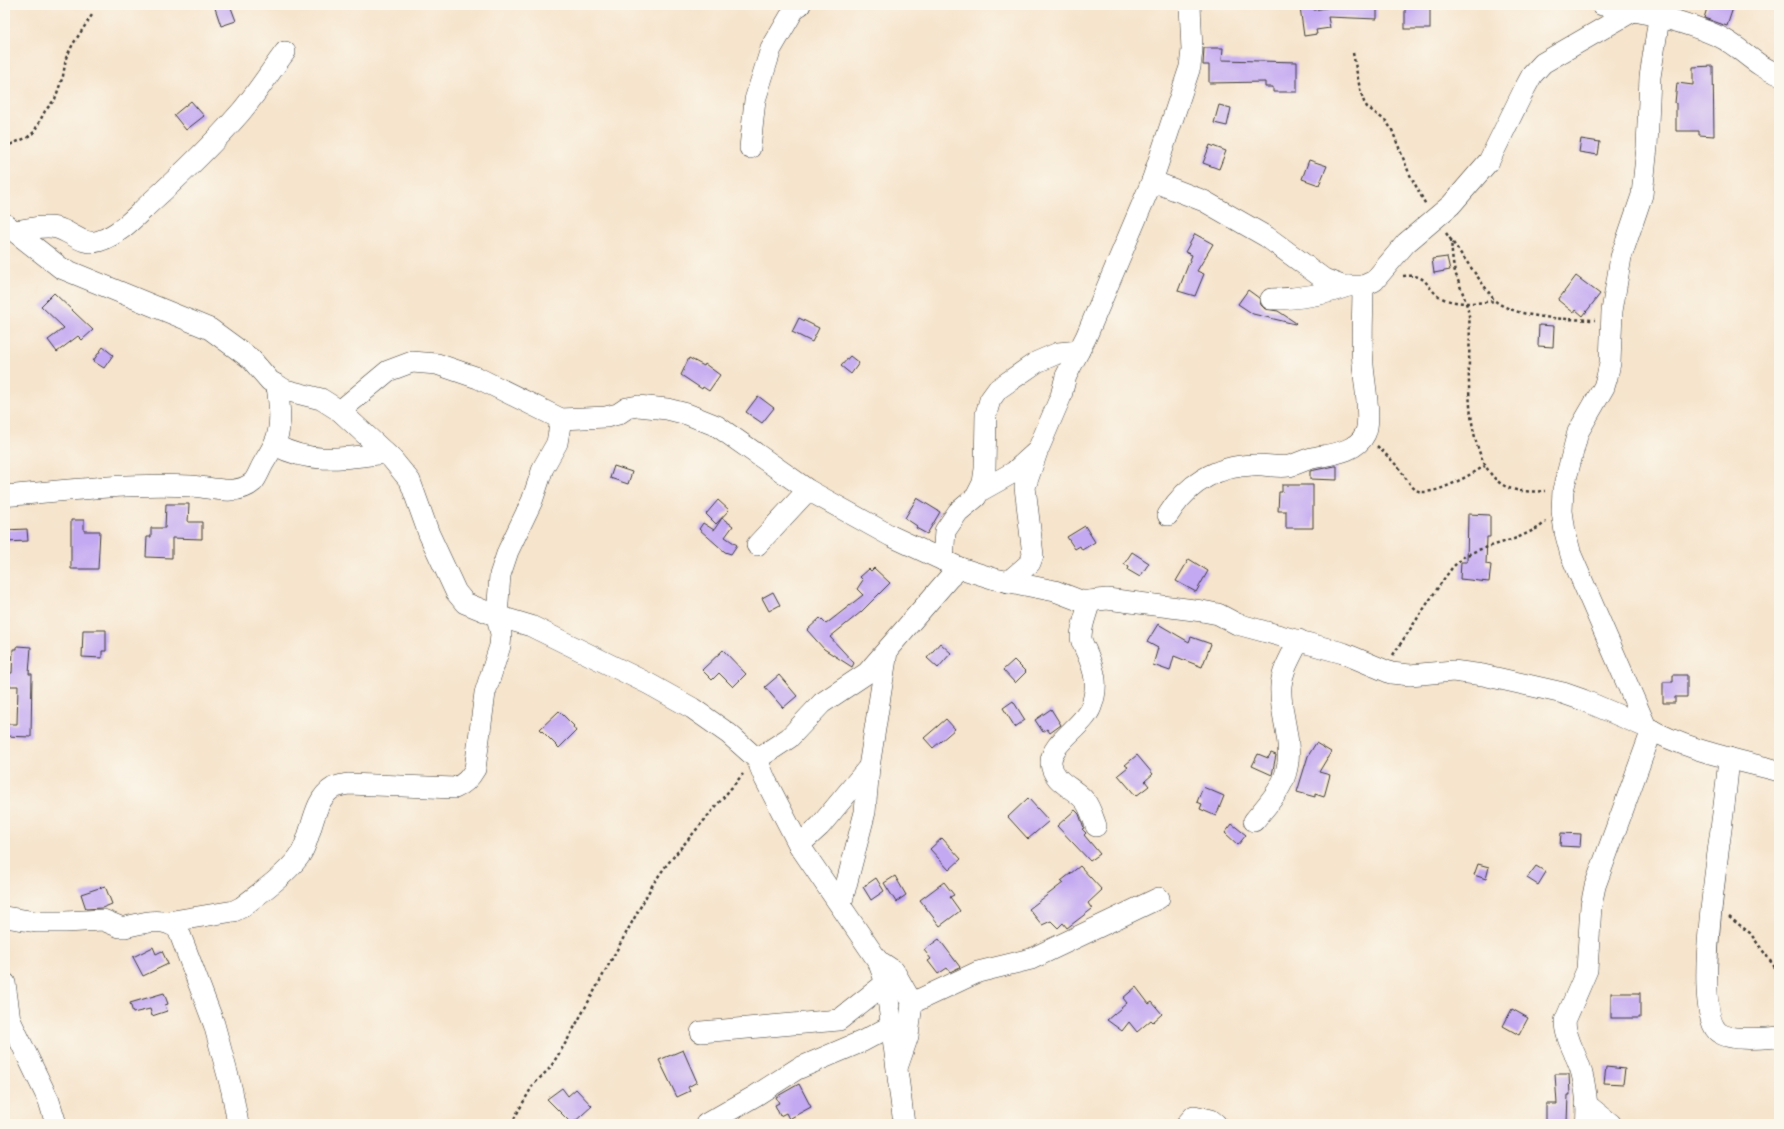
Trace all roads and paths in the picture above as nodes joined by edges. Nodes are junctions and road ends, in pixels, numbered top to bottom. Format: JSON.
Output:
{"nodes":[{"id":1,"x":800,"y":5,"type":"edge"},
{"id":2,"x":1190,"y":5,"type":"edge"},
{"id":3,"x":1602,"y":5,"type":"edge"},
{"id":4,"x":1633,"y":11,"type":"junction"},
{"id":5,"x":1660,"y":11,"type":"edge"},
{"id":6,"x":92,"y":15,"type":"dead end"},
{"id":7,"x":285,"y":52,"type":"dead end"},
{"id":8,"x":1779,"y":74,"type":"edge"},
{"id":9,"x":5,"y":147,"type":"edge"},
{"id":10,"x":750,"y":148,"type":"dead end"},
{"id":11,"x":1152,"y":181,"type":"junction"},
{"id":12,"x":10,"y":227,"type":"edge"},
{"id":13,"x":1451,"y":239,"type":"dead end"},
{"id":14,"x":1362,"y":284,"type":"junction"},
{"id":15,"x":1271,"y":299,"type":"dead end"},
{"id":16,"x":1495,"y":301,"type":"dead end"},
{"id":17,"x":1466,"y":302,"type":"junction"},
{"id":18,"x":1079,"y":351,"type":"junction"},
{"id":19,"x":277,"y":385,"type":"junction"},
{"id":20,"x":340,"y":411,"type":"junction"},
{"id":21,"x":560,"y":419,"type":"junction"},
{"id":22,"x":1365,"y":434,"type":"junction"},
{"id":23,"x":275,"y":445,"type":"junction"},
{"id":24,"x":1037,"y":452,"type":"junction"},
{"id":25,"x":385,"y":453,"type":"junction"},
{"id":26,"x":1485,"y":466,"type":"junction"},
{"id":27,"x":808,"y":490,"type":"junction"},
{"id":28,"x":1563,"y":490,"type":"junction"},
{"id":29,"x":980,"y":491,"type":"junction"},
{"id":30,"x":5,"y":496,"type":"edge"},
{"id":31,"x":1562,"y":511,"type":"junction"},
{"id":32,"x":1168,"y":515,"type":"dead end"},
{"id":33,"x":757,"y":545,"type":"dead end"},
{"id":34,"x":952,"y":564,"type":"junction"},
{"id":35,"x":1008,"y":582,"type":"junction"},
{"id":36,"x":1090,"y":602,"type":"junction"},
{"id":37,"x":497,"y":616,"type":"junction"},
{"id":38,"x":1299,"y":640,"type":"junction"},
{"id":39,"x":887,"y":652,"type":"junction"},
{"id":40,"x":1384,"y":671,"type":"junction"},
{"id":41,"x":1649,"y":728,"type":"junction"},
{"id":42,"x":1729,"y":758,"type":"junction"},
{"id":43,"x":757,"y":759,"type":"junction"},
{"id":44,"x":869,"y":767,"type":"junction"},
{"id":45,"x":1779,"y":771,"type":"edge"},
{"id":46,"x":1254,"y":821,"type":"dead end"},
{"id":47,"x":1096,"y":826,"type":"dead end"},
{"id":48,"x":799,"y":845,"type":"junction"},
{"id":49,"x":1159,"y":898,"type":"dead end"},
{"id":50,"x":1712,"y":898,"type":"junction"},
{"id":51,"x":842,"y":905,"type":"junction"},
{"id":52,"x":5,"y":917,"type":"edge"},
{"id":53,"x":167,"y":922,"type":"junction"},
{"id":54,"x":878,"y":961,"type":"junction"},
{"id":55,"x":1779,"y":974,"type":"edge"},
{"id":56,"x":5,"y":983,"type":"edge"},
{"id":57,"x":886,"y":983,"type":"junction"},
{"id":58,"x":912,"y":1003,"type":"junction"},
{"id":59,"x":891,"y":1026,"type":"junction"},
{"id":60,"x":701,"y":1032,"type":"dead end"},
{"id":61,"x":1779,"y":1037,"type":"edge"},
{"id":62,"x":897,"y":1068,"type":"junction"},
{"id":63,"x":1586,"y":1114,"type":"edge"},
{"id":64,"x":56,"y":1124,"type":"edge"},
{"id":65,"x":238,"y":1124,"type":"edge"},
{"id":66,"x":512,"y":1124,"type":"edge"},
{"id":67,"x":706,"y":1124,"type":"edge"},
{"id":68,"x":904,"y":1124,"type":"edge"},
{"id":69,"x":1187,"y":1124,"type":"edge"},
{"id":70,"x":1216,"y":1124,"type":"edge"},
{"id":71,"x":1611,"y":1124,"type":"edge"}],
"edges":[{"from":1,"to":10,"type":"street"},
{"from":2,"to":11,"type":"street"},
{"from":3,"to":4,"type":"street"},
{"from":4,"to":5,"type":"street"},
{"from":4,"to":14,"type":"street"},
{"from":5,"to":8,"type":"street"},
{"from":5,"to":28,"type":"street"},
{"from":6,"to":9,"type":"path"},
{"from":7,"to":12,"type":"street"},
{"from":11,"to":14,"type":"street"},
{"from":11,"to":18,"type":"street"},
{"from":12,"to":19,"type":"street"},
{"from":13,"to":17,"type":"path"},
{"from":14,"to":15,"type":"street"},
{"from":14,"to":17,"type":"path"},
{"from":14,"to":22,"type":"street"},
{"from":16,"to":17,"type":"path"},
{"from":17,"to":26,"type":"path"},
{"from":18,"to":24,"type":"street"},
{"from":18,"to":29,"type":"street"},
{"from":19,"to":20,"type":"street"},
{"from":19,"to":23,"type":"street"},
{"from":20,"to":21,"type":"street"},
{"from":20,"to":25,"type":"street"},
{"from":21,"to":27,"type":"street"},
{"from":21,"to":37,"type":"street"},
{"from":22,"to":26,"type":"path"},
{"from":22,"to":32,"type":"street"},
{"from":23,"to":25,"type":"street"},
{"from":23,"to":30,"type":"street"},
{"from":24,"to":29,"type":"street"},
{"from":24,"to":35,"type":"street"},
{"from":25,"to":37,"type":"street"},
{"from":26,"to":28,"type":"path"},
{"from":27,"to":33,"type":"street"},
{"from":27,"to":34,"type":"street"},
{"from":28,"to":31,"type":"street"},
{"from":29,"to":34,"type":"street"},
{"from":31,"to":40,"type":"path"},
{"from":31,"to":41,"type":"street"},
{"from":34,"to":35,"type":"street"},
{"from":34,"to":39,"type":"street"},
{"from":35,"to":36,"type":"street"},
{"from":36,"to":38,"type":"street"},
{"from":36,"to":47,"type":"street"},
{"from":37,"to":43,"type":"street"},
{"from":37,"to":53,"type":"street"},
{"from":38,"to":40,"type":"street"},
{"from":38,"to":46,"type":"street"},
{"from":39,"to":43,"type":"street"},
{"from":39,"to":44,"type":"street"},
{"from":40,"to":41,"type":"street"},
{"from":41,"to":42,"type":"street"},
{"from":41,"to":63,"type":"street"},
{"from":42,"to":45,"type":"street"},
{"from":42,"to":50,"type":"street"},
{"from":43,"to":48,"type":"street"},
{"from":43,"to":66,"type":"path"},
{"from":44,"to":48,"type":"street"},
{"from":44,"to":51,"type":"street"},
{"from":48,"to":51,"type":"street"},
{"from":49,"to":58,"type":"street"},
{"from":50,"to":55,"type":"path"},
{"from":50,"to":61,"type":"street"},
{"from":51,"to":54,"type":"street"},
{"from":52,"to":53,"type":"street"},
{"from":53,"to":65,"type":"street"},
{"from":54,"to":57,"type":"street"},
{"from":54,"to":58,"type":"street"},
{"from":56,"to":64,"type":"street"},
{"from":57,"to":59,"type":"street"},
{"from":57,"to":60,"type":"street"},
{"from":58,"to":62,"type":"street"},
{"from":59,"to":62,"type":"street"},
{"from":59,"to":67,"type":"street"},
{"from":62,"to":68,"type":"street"},
{"from":63,"to":71,"type":"street"},
{"from":69,"to":70,"type":"street"}]}
